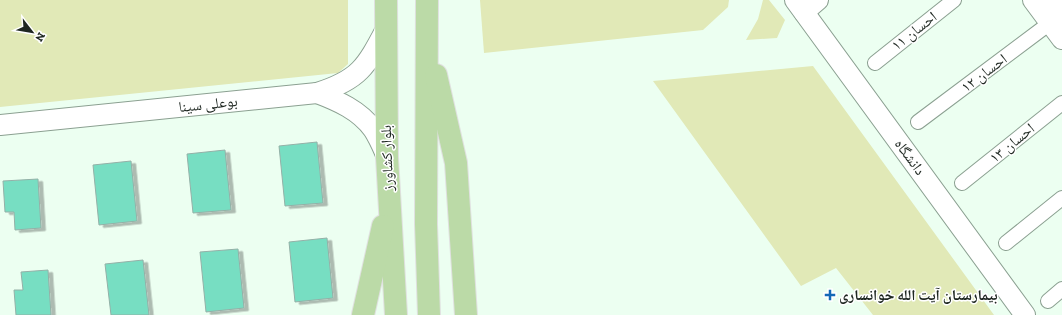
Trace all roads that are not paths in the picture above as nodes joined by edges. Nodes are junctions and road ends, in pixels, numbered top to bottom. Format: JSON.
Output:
{"nodes":[{"id":1,"x":386,"y":0,"type":"edge"},
{"id":2,"x":427,"y":0,"type":"edge"},
{"id":3,"x":954,"y":0,"type":"edge"},
{"id":4,"x":1034,"y":0,"type":"edge"},
{"id":5,"x":1053,"y":0,"type":"edge"},
{"id":6,"x":806,"y":4,"type":"edge"},
{"id":7,"x":1056,"y":18,"type":"edge"},
{"id":8,"x":386,"y":29,"type":"junction"},
{"id":9,"x":427,"y":36,"type":"junction"},
{"id":10,"x":1062,"y":39,"type":"edge"},
{"id":11,"x":875,"y":63,"type":"dead end"},
{"id":12,"x":317,"y":94,"type":"junction"},
{"id":13,"x":1062,"y":103,"type":"edge"},
{"id":14,"x":918,"y":122,"type":"dead end"},
{"id":15,"x":0,"y":125,"type":"edge"},
{"id":16,"x":387,"y":157,"type":"junction"},
{"id":17,"x":962,"y":183,"type":"dead end"},
{"id":18,"x":1062,"y":198,"type":"edge"},
{"id":19,"x":389,"y":202,"type":"junction"},
{"id":20,"x":1006,"y":243,"type":"dead end"},
{"id":21,"x":1062,"y":289,"type":"edge"},
{"id":22,"x":1048,"y":301,"type":"dead end"},
{"id":23,"x":363,"y":315,"type":"edge"},
{"id":24,"x":396,"y":315,"type":"edge"},
{"id":25,"x":429,"y":315,"type":"edge"},
{"id":26,"x":466,"y":315,"type":"edge"},
{"id":27,"x":1025,"y":315,"type":"edge"}],
"edges":[{"from":1,"to":8,"type":"main road","name":"بلوار کشاورز"},
{"from":2,"to":9,"type":"main road"},
{"from":3,"to":11,"type":"street","name":"احسان ۱۱"},
{"from":4,"to":7,"type":"street"},
{"from":5,"to":7,"type":"street"},
{"from":6,"to":27,"type":"street","name":"دانشگاه"},
{"from":7,"to":10,"type":"street"},
{"from":7,"to":14,"type":"street","name":"احسان ۱۲"},
{"from":8,"to":12,"type":"street","name":"بوعلی سینا"},
{"from":8,"to":16,"type":"main road","name":"بلوار کشاورز"},
{"from":9,"to":25,"type":"main road"},
{"from":9,"to":26,"type":"main road"},
{"from":12,"to":15,"type":"street","name":"بوعلی سینا"},
{"from":12,"to":16,"type":"street"},
{"from":13,"to":17,"type":"street","name":"احسان ۱۳"},
{"from":16,"to":19,"type":"main road","name":"بلوار کشاورز"},
{"from":18,"to":20,"type":"street"},
{"from":19,"to":23,"type":"main road"},
{"from":19,"to":24,"type":"main road","name":"بلوار کشاورز"},
{"from":21,"to":22,"type":"street"}]}
